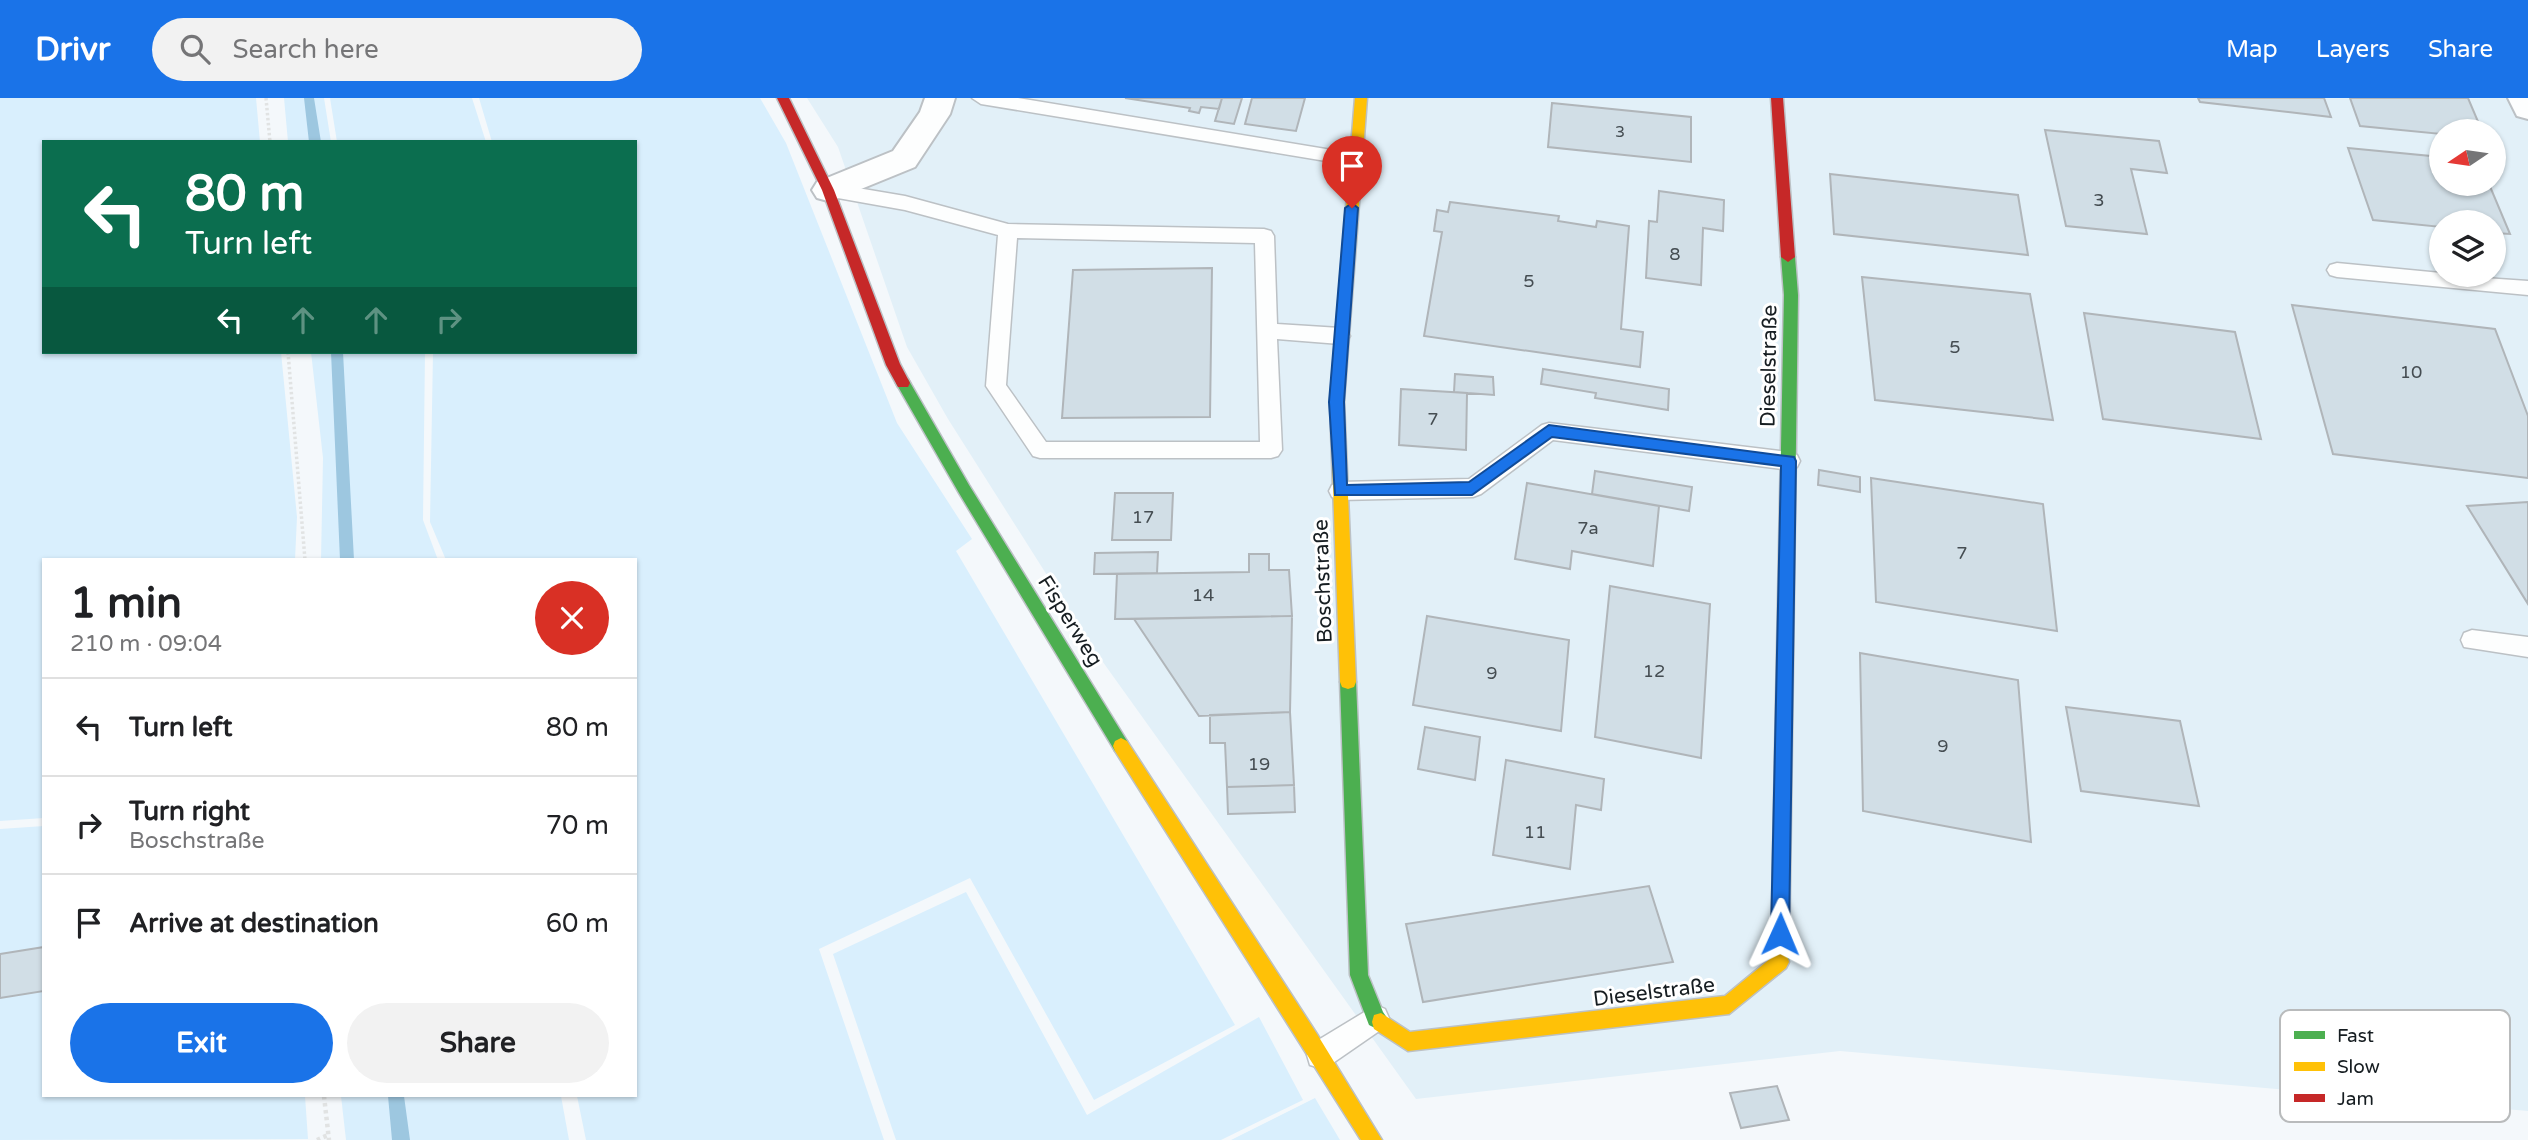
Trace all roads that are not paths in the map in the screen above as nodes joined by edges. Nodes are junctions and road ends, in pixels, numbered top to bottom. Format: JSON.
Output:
{"nodes":[{"id":1,"x":783,"y":98,"type":"edge"},
{"id":2,"x":940,"y":98,"type":"edge"},
{"id":3,"x":981,"y":98,"type":"edge"},
{"id":4,"x":1361,"y":98,"type":"edge"},
{"id":5,"x":1777,"y":98,"type":"edge"},
{"id":6,"x":2523,"y":98,"type":"edge"},
{"id":7,"x":2528,"y":109,"type":"edge"},
{"id":8,"x":1356,"y":160,"type":"junction"},
{"id":9,"x":828,"y":190,"type":"junction"},
{"id":10,"x":1008,"y":231,"type":"junction"},
{"id":11,"x":2337,"y":270,"type":"dead end"},
{"id":12,"x":2528,"y":288,"type":"edge"},
{"id":13,"x":1267,"y":331,"type":"junction"},
{"id":14,"x":1340,"y":336,"type":"junction"},
{"id":15,"x":1789,"y":461,"type":"junction"},
{"id":16,"x":1340,"y":491,"type":"junction"},
{"id":17,"x":2472,"y":640,"type":"dead end"},
{"id":18,"x":2528,"y":647,"type":"edge"},
{"id":19,"x":1376,"y":1018,"type":"junction"},
{"id":20,"x":1320,"y":1055,"type":"junction"},
{"id":21,"x":1372,"y":1140,"type":"edge"}],
"edges":[{"from":1,"to":9,"type":"street","name":"Fisperweg"},
{"from":2,"to":9,"type":"street"},
{"from":3,"to":8,"type":"lane"},
{"from":4,"to":8,"type":"street","name":"Boschstraße"},
{"from":5,"to":15,"type":"street","name":"Dieselstraße"},
{"from":6,"to":7,"type":"street"},
{"from":8,"to":14,"type":"street","name":"Boschstraße"},
{"from":9,"to":10,"type":"lane"},
{"from":9,"to":20,"type":"street","name":"Fisperweg"},
{"from":10,"to":13,"type":"lane"},
{"from":10,"to":13,"type":"lane"},
{"from":11,"to":12,"type":"lane"},
{"from":13,"to":14,"type":"lane"},
{"from":14,"to":16,"type":"street","name":"Boschstraße"},
{"from":15,"to":16,"type":"lane"},
{"from":15,"to":19,"type":"street","name":"Dieselstraße"},
{"from":16,"to":19,"type":"street","name":"Boschstraße"},
{"from":17,"to":18,"type":"lane"},
{"from":19,"to":20,"type":"lane"},
{"from":20,"to":21,"type":"street","name":"Fisperweg"}]}
